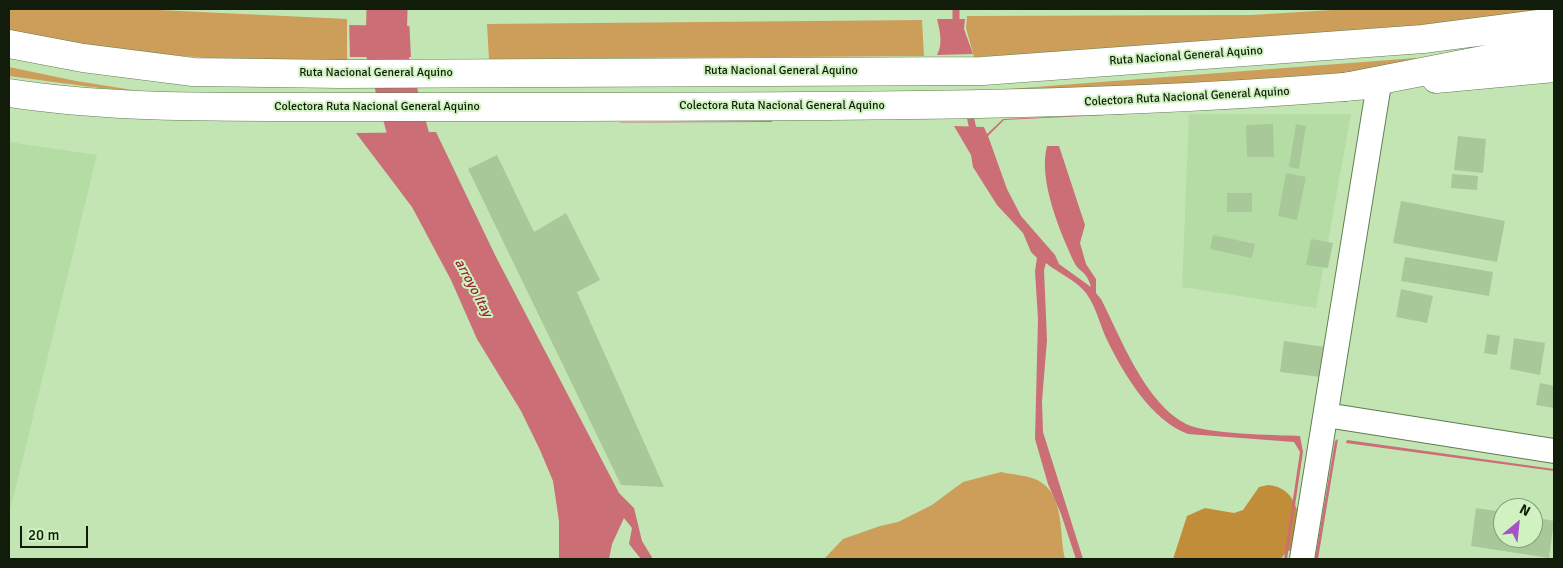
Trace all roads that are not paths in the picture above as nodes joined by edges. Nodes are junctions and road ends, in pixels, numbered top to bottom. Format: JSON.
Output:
{"nodes":[{"id":1,"x":1554,"y":22,"type":"edge"},
{"id":2,"x":9,"y":44,"type":"edge"},
{"id":3,"x":1554,"y":46,"type":"edge"},
{"id":4,"x":1554,"y":68,"type":"edge"},
{"id":5,"x":1379,"y":84,"type":"junction"},
{"id":6,"x":1345,"y":87,"type":"junction"},
{"id":7,"x":9,"y":93,"type":"edge"},
{"id":8,"x":1326,"y":414,"type":"junction"},
{"id":9,"x":1554,"y":451,"type":"edge"},
{"id":10,"x":1302,"y":559,"type":"edge"}],
"edges":[{"from":1,"to":2,"type":"main road","name":"Ruta Nacional General Aquino"},
{"from":3,"to":6,"type":"main road"},
{"from":4,"to":5,"type":"main road","name":"Colectora Ruta Nacional General Aquino"},
{"from":5,"to":6,"type":"main road","name":"Colectora Ruta Nacional General Aquino"},
{"from":5,"to":8,"type":"street"},
{"from":6,"to":7,"type":"main road","name":"Colectora Ruta Nacional General Aquino"},
{"from":8,"to":9,"type":"street"},
{"from":8,"to":10,"type":"street"}]}
